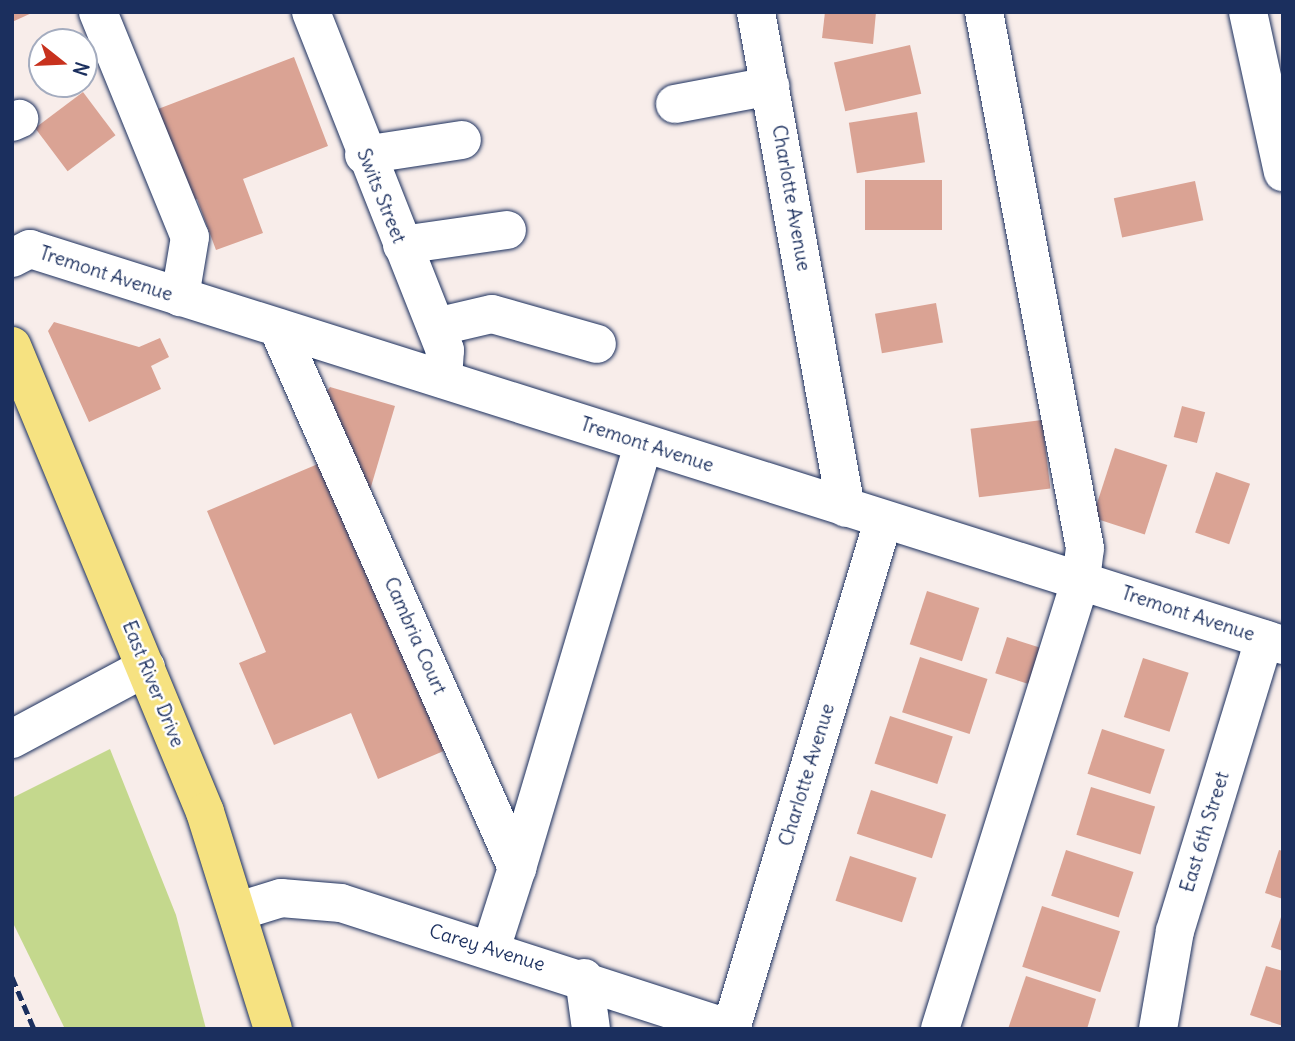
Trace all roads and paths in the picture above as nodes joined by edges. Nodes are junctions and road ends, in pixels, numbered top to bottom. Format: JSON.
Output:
{"nodes":[{"id":1,"x":98,"y":12,"type":"edge"},
{"id":2,"x":311,"y":12,"type":"edge"},
{"id":3,"x":756,"y":12,"type":"edge"},
{"id":4,"x":984,"y":12,"type":"edge"},
{"id":5,"x":1248,"y":12,"type":"edge"},
{"id":6,"x":770,"y":86,"type":"junction"},
{"id":7,"x":675,"y":104,"type":"dead end"},
{"id":8,"x":462,"y":140,"type":"dead end"},
{"id":9,"x":364,"y":155,"type":"junction"},
{"id":10,"x":1283,"y":172,"type":"edge"},
{"id":11,"x":506,"y":230,"type":"dead end"},
{"id":12,"x":402,"y":245,"type":"junction"},
{"id":13,"x":12,"y":258,"type":"edge"},
{"id":14,"x":180,"y":297,"type":"junction"},
{"id":15,"x":436,"y":327,"type":"junction"},
{"id":16,"x":278,"y":328,"type":"junction"},
{"id":17,"x":597,"y":344,"type":"dead end"},
{"id":18,"x":12,"y":346,"type":"edge"},
{"id":19,"x":443,"y":379,"type":"junction"},
{"id":20,"x":643,"y":444,"type":"junction"},
{"id":21,"x":846,"y":508,"type":"junction"},
{"id":22,"x":884,"y":521,"type":"junction"},
{"id":23,"x":1081,"y":580,"type":"junction"},
{"id":24,"x":1273,"y":642,"type":"edge"},
{"id":25,"x":146,"y":667,"type":"junction"},
{"id":26,"x":12,"y":739,"type":"edge"},
{"id":27,"x":517,"y":868,"type":"junction"},
{"id":28,"x":239,"y":911,"type":"junction"},
{"id":29,"x":491,"y":948,"type":"junction"},
{"id":30,"x":584,"y":978,"type":"junction"},
{"id":31,"x":273,"y":1029,"type":"edge"},
{"id":32,"x":591,"y":1029,"type":"edge"},
{"id":33,"x":731,"y":1029,"type":"edge"},
{"id":34,"x":940,"y":1029,"type":"edge"},
{"id":35,"x":1158,"y":1029,"type":"edge"}],
"edges":[{"from":1,"to":14,"type":"street"},
{"from":2,"to":9,"type":"street","name":"Swits Street"},
{"from":3,"to":6,"type":"street","name":"Charlotte Avenue"},
{"from":4,"to":23,"type":"street"},
{"from":5,"to":10,"type":"street"},
{"from":6,"to":7,"type":"street"},
{"from":6,"to":21,"type":"street","name":"Charlotte Avenue"},
{"from":8,"to":9,"type":"street"},
{"from":9,"to":12,"type":"street","name":"Swits Street"},
{"from":11,"to":12,"type":"street"},
{"from":12,"to":15,"type":"street","name":"Swits Street"},
{"from":13,"to":14,"type":"street","name":"Tremont Avenue"},
{"from":14,"to":16,"type":"street","name":"Tremont Avenue"},
{"from":15,"to":17,"type":"street"},
{"from":15,"to":19,"type":"street","name":"Swits Street"},
{"from":16,"to":19,"type":"street","name":"Tremont Avenue"},
{"from":16,"to":27,"type":"street","name":"Cambria Court"},
{"from":18,"to":25,"type":"main road","name":"East River Drive"},
{"from":19,"to":20,"type":"street","name":"Tremont Avenue"},
{"from":20,"to":21,"type":"street","name":"Tremont Avenue"},
{"from":20,"to":27,"type":"street"},
{"from":21,"to":22,"type":"street","name":"Tremont Avenue"},
{"from":22,"to":23,"type":"street","name":"Tremont Avenue"},
{"from":22,"to":33,"type":"street","name":"Charlotte Avenue"},
{"from":23,"to":24,"type":"street","name":"Tremont Avenue"},
{"from":23,"to":34,"type":"street"},
{"from":24,"to":35,"type":"street","name":"East 6th Street"},
{"from":25,"to":26,"type":"street"},
{"from":25,"to":28,"type":"main road","name":"East River Drive"},
{"from":27,"to":29,"type":"street"},
{"from":28,"to":29,"type":"street","name":"Carey Avenue"},
{"from":28,"to":31,"type":"main road","name":"East River Drive"},
{"from":29,"to":30,"type":"street","name":"Carey Avenue"},
{"from":30,"to":32,"type":"street"},
{"from":30,"to":33,"type":"street","name":"Carey Avenue"}]}
